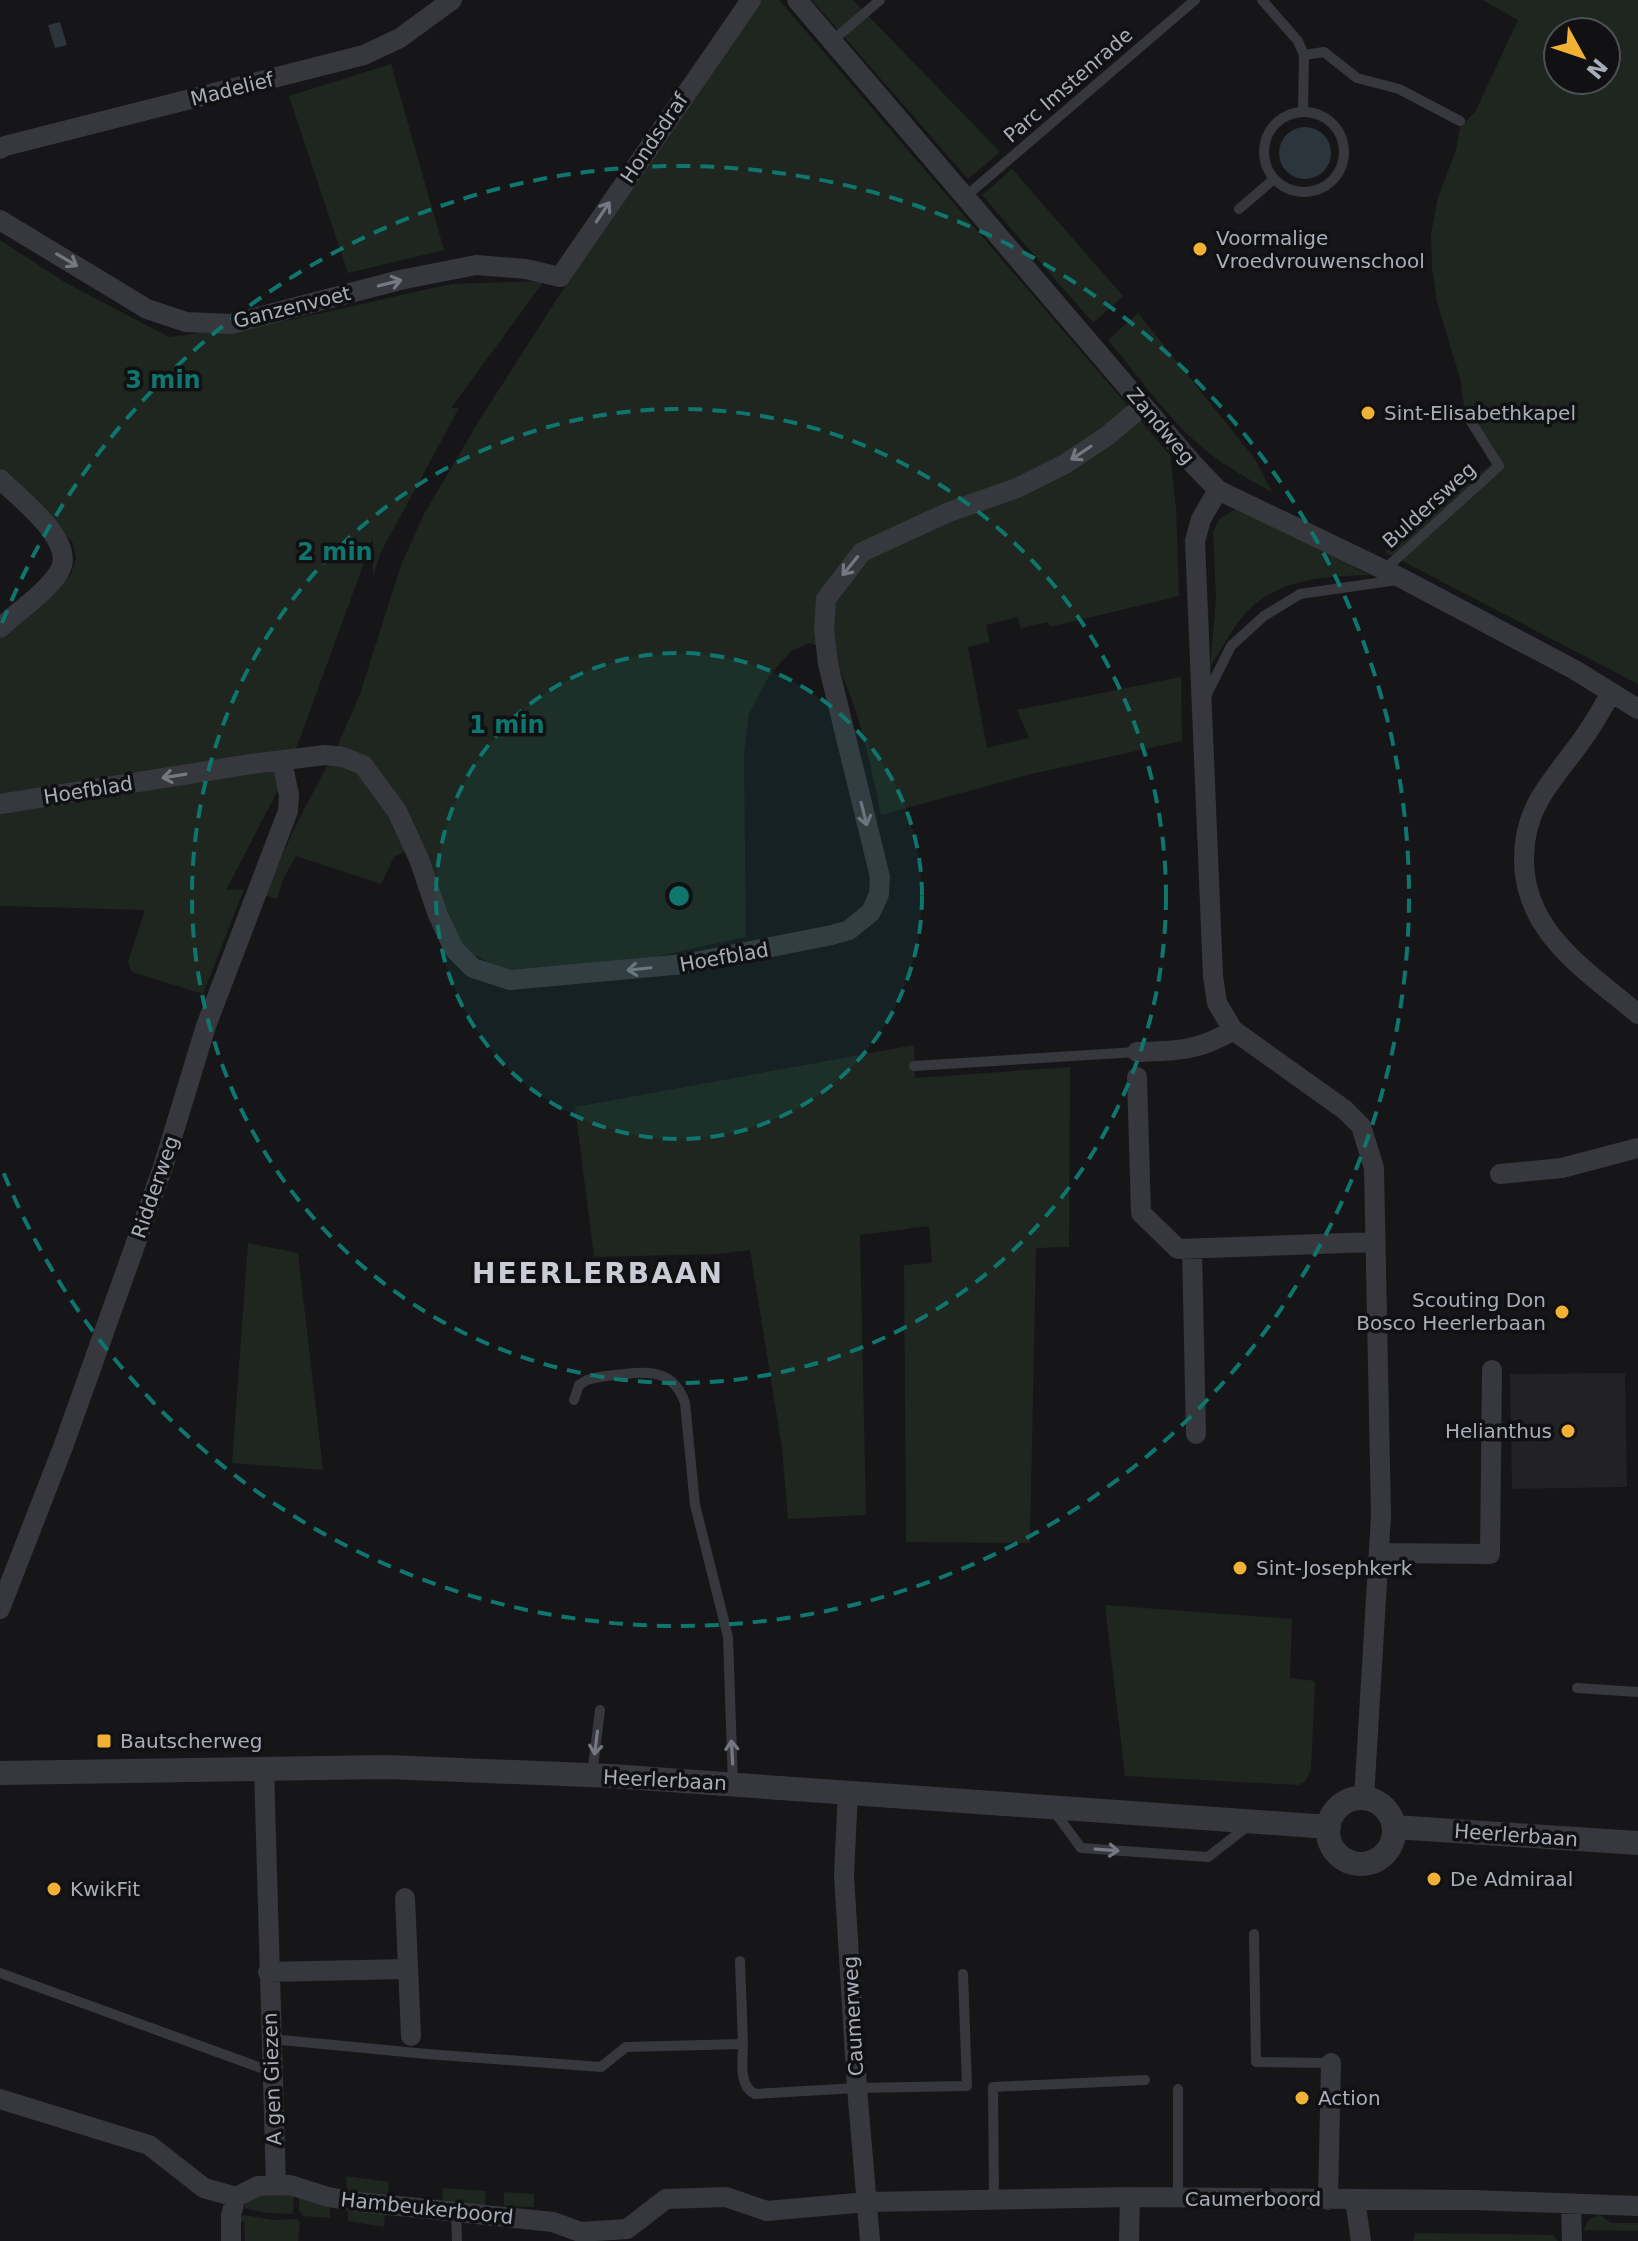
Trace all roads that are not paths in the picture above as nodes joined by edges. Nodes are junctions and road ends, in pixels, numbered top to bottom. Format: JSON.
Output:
{"nodes":[{"id":1,"x":452,"y":0,"type":"edge"},
{"id":2,"x":751,"y":0,"type":"edge"},
{"id":3,"x":797,"y":0,"type":"edge"},
{"id":4,"x":880,"y":0,"type":"edge"},
{"id":5,"x":1195,"y":0,"type":"edge"},
{"id":6,"x":1262,"y":0,"type":"edge"},
{"id":7,"x":832,"y":41,"type":"junction"},
{"id":8,"x":1304,"y":55,"type":"junction"},
{"id":9,"x":1303,"y":112,"type":"junction"},
{"id":10,"x":1460,"y":121,"type":"dead end"},
{"id":11,"x":0,"y":149,"type":"edge"},
{"id":12,"x":1274,"y":179,"type":"junction"},
{"id":13,"x":965,"y":197,"type":"junction"},
{"id":14,"x":1239,"y":209,"type":"dead end"},
{"id":15,"x":0,"y":220,"type":"edge"},
{"id":16,"x":560,"y":277,"type":"joint"},
{"id":17,"x":1143,"y":406,"type":"junction"},
{"id":18,"x":1465,"y":412,"type":"dead end"},
{"id":19,"x":0,"y":479,"type":"edge"},
{"id":20,"x":1218,"y":490,"type":"junction"},
{"id":21,"x":1393,"y":574,"type":"junction"},
{"id":22,"x":0,"y":628,"type":"edge"},
{"id":23,"x":1611,"y":693,"type":"junction"},
{"id":24,"x":1202,"y":704,"type":"junction"},
{"id":25,"x":1638,"y":709,"type":"edge"},
{"id":26,"x":282,"y":761,"type":"junction"},
{"id":27,"x":0,"y":804,"type":"edge"},
{"id":28,"x":1638,"y":1014,"type":"edge"},
{"id":29,"x":1233,"y":1030,"type":"junction"},
{"id":30,"x":1137,"y":1052,"type":"joint"},
{"id":31,"x":914,"y":1066,"type":"dead end"},
{"id":32,"x":1137,"y":1077,"type":"dead end"},
{"id":33,"x":1638,"y":1148,"type":"edge"},
{"id":34,"x":1500,"y":1174,"type":"dead end"},
{"id":35,"x":1375,"y":1242,"type":"junction"},
{"id":36,"x":1192,"y":1249,"type":"junction"},
{"id":37,"x":1492,"y":1370,"type":"dead end"},
{"id":38,"x":574,"y":1400,"type":"dead end"},
{"id":39,"x":1196,"y":1434,"type":"dead end"},
{"id":40,"x":1380,"y":1553,"type":"junction"},
{"id":41,"x":0,"y":1609,"type":"edge"},
{"id":42,"x":1577,"y":1688,"type":"dead end"},
{"id":43,"x":1638,"y":1692,"type":"edge"},
{"id":44,"x":600,"y":1710,"type":"dead end"},
{"id":45,"x":264,"y":1768,"type":"junction"},
{"id":46,"x":0,"y":1773,"type":"edge"},
{"id":47,"x":592,"y":1775,"type":"junction"},
{"id":48,"x":733,"y":1784,"type":"junction"},
{"id":49,"x":848,"y":1791,"type":"junction"},
{"id":50,"x":1364,"y":1798,"type":"junction"},
{"id":51,"x":1051,"y":1806,"type":"junction"},
{"id":52,"x":1254,"y":1821,"type":"junction"},
{"id":53,"x":1329,"y":1827,"type":"junction"},
{"id":54,"x":1394,"y":1827,"type":"junction"},
{"id":55,"x":1638,"y":1843,"type":"edge"},
{"id":56,"x":405,"y":1898,"type":"dead end"},
{"id":57,"x":1254,"y":1934,"type":"dead end"},
{"id":58,"x":740,"y":1961,"type":"dead end"},
{"id":59,"x":407,"y":1969,"type":"junction"},
{"id":60,"x":268,"y":1972,"type":"junction"},
{"id":61,"x":0,"y":1973,"type":"edge"},
{"id":62,"x":963,"y":1974,"type":"dead end"},
{"id":63,"x":411,"y":2036,"type":"dead end"},
{"id":64,"x":271,"y":2039,"type":"junction"},
{"id":65,"x":743,"y":2044,"type":"junction"},
{"id":66,"x":1331,"y":2063,"type":"joint"},
{"id":67,"x":272,"y":2072,"type":"junction"},
{"id":68,"x":1145,"y":2080,"type":"dead end"},
{"id":69,"x":857,"y":2088,"type":"junction"},
{"id":70,"x":1178,"y":2089,"type":"dead end"},
{"id":71,"x":0,"y":2099,"type":"edge"},
{"id":72,"x":276,"y":2185,"type":"junction"},
{"id":73,"x":236,"y":2197,"type":"junction"},
{"id":74,"x":1130,"y":2197,"type":"junction"},
{"id":75,"x":994,"y":2199,"type":"junction"},
{"id":76,"x":1178,"y":2199,"type":"junction"},
{"id":77,"x":1328,"y":2200,"type":"junction"},
{"id":78,"x":1355,"y":2200,"type":"junction"},
{"id":79,"x":867,"y":2202,"type":"junction"},
{"id":80,"x":1571,"y":2205,"type":"junction"},
{"id":81,"x":1638,"y":2206,"type":"edge"},
{"id":82,"x":456,"y":2212,"type":"junction"},
{"id":83,"x":553,"y":2232,"type":"edge"},
{"id":84,"x":231,"y":2241,"type":"edge"},
{"id":85,"x":457,"y":2241,"type":"edge"},
{"id":86,"x":870,"y":2241,"type":"edge"},
{"id":87,"x":1129,"y":2241,"type":"edge"},
{"id":88,"x":1361,"y":2241,"type":"edge"},
{"id":89,"x":1572,"y":2241,"type":"edge"}],
"edges":[{"from":1,"to":11,"type":"street","name":"Madelief"},
{"from":16,"to":2,"type":"street","name":"Hondsdraf","one_way":true},
{"from":3,"to":7,"type":"street","name":"Zandweg"},
{"from":4,"to":7,"type":"lane"},
{"from":5,"to":13,"type":"lane","name":"Parc Imstenrade"},
{"from":6,"to":8,"type":"lane"},
{"from":7,"to":13,"type":"street","name":"Zandweg"},
{"from":8,"to":9,"type":"lane"},
{"from":8,"to":10,"type":"lane"},
{"from":9,"to":12,"type":"lane"},
{"from":9,"to":12,"type":"lane"},
{"from":12,"to":14,"type":"lane"},
{"from":13,"to":17,"type":"street","name":"Zandweg"},
{"from":15,"to":16,"type":"street","name":"Ganzenvoet","one_way":true},
{"from":17,"to":20,"type":"street","name":"Zandweg"},
{"from":17,"to":26,"type":"street","name":"Hoefblad","one_way":true},
{"from":18,"to":21,"type":"lane","name":"Buldersweg"},
{"from":19,"to":22,"type":"street"},
{"from":20,"to":21,"type":"street","name":"Zandweg"},
{"from":20,"to":24,"type":"street"},
{"from":21,"to":23,"type":"street","name":"Zandweg"},
{"from":21,"to":24,"type":"lane"},
{"from":23,"to":25,"type":"street","name":"Zandweg"},
{"from":23,"to":28,"type":"street"},
{"from":24,"to":29,"type":"street"},
{"from":26,"to":27,"type":"street","name":"Hoefblad","one_way":true},
{"from":26,"to":41,"type":"street","name":"Ridderweg"},
{"from":29,"to":30,"type":"street"},
{"from":29,"to":35,"type":"street"},
{"from":30,"to":31,"type":"lane"},
{"from":32,"to":36,"type":"street"},
{"from":33,"to":34,"type":"street"},
{"from":35,"to":36,"type":"street"},
{"from":35,"to":40,"type":"street"},
{"from":36,"to":39,"type":"street"},
{"from":37,"to":40,"type":"street"},
{"from":48,"to":38,"type":"lane","one_way":true},
{"from":40,"to":50,"type":"street"},
{"from":42,"to":43,"type":"lane"},
{"from":44,"to":47,"type":"lane","one_way":true},
{"from":45,"to":46,"type":"street","name":"Heerlerbaan"},
{"from":45,"to":47,"type":"street","name":"Heerlerbaan"},
{"from":45,"to":60,"type":"street","name":"A gen Giezen"},
{"from":47,"to":48,"type":"street","name":"Heerlerbaan"},
{"from":48,"to":49,"type":"street","name":"Heerlerbaan"},
{"from":49,"to":51,"type":"street","name":"Heerlerbaan"},
{"from":49,"to":69,"type":"street","name":"Caumerweg"},
{"from":50,"to":53,"type":"street"},
{"from":50,"to":54,"type":"street"},
{"from":51,"to":52,"type":"street","name":"Heerlerbaan"},
{"from":51,"to":52,"type":"lane","one_way":true},
{"from":52,"to":53,"type":"street","name":"Heerlerbaan"},
{"from":53,"to":54,"type":"street"},
{"from":54,"to":55,"type":"street","name":"Heerlerbaan"},
{"from":56,"to":59,"type":"street"},
{"from":57,"to":66,"type":"lane"},
{"from":58,"to":65,"type":"lane"},
{"from":59,"to":60,"type":"street"},
{"from":59,"to":63,"type":"street"},
{"from":60,"to":64,"type":"street","name":"A gen Giezen"},
{"from":61,"to":67,"type":"lane"},
{"from":62,"to":69,"type":"lane"},
{"from":64,"to":65,"type":"lane"},
{"from":64,"to":67,"type":"street","name":"A gen Giezen"},
{"from":65,"to":69,"type":"lane"},
{"from":66,"to":77,"type":"street"},
{"from":67,"to":72,"type":"street","name":"A gen Giezen"},
{"from":68,"to":75,"type":"lane"},
{"from":69,"to":79,"type":"street","name":"Caumerweg"},
{"from":70,"to":76,"type":"lane"},
{"from":71,"to":73,"type":"street"},
{"from":72,"to":73,"type":"street","name":"Hambeukerboord"},
{"from":72,"to":82,"type":"street","name":"Hambeukerboord"},
{"from":73,"to":84,"type":"street"},
{"from":74,"to":75,"type":"street","name":"Caumerboord"},
{"from":74,"to":76,"type":"street","name":"Caumerboord"},
{"from":74,"to":87,"type":"street"},
{"from":75,"to":79,"type":"street","name":"Caumerboord"},
{"from":76,"to":77,"type":"street","name":"Caumerboord"},
{"from":77,"to":78,"type":"street","name":"Caumerboord"},
{"from":78,"to":80,"type":"street","name":"Caumerboord"},
{"from":78,"to":88,"type":"street"},
{"from":79,"to":83,"type":"street","name":"Hambeukerboord"},
{"from":79,"to":86,"type":"street","name":"Caumerweg"},
{"from":80,"to":81,"type":"street","name":"Caumerboord"},
{"from":80,"to":89,"type":"street"},
{"from":82,"to":83,"type":"street","name":"Hambeukerboord"},
{"from":82,"to":85,"type":"lane"}]}
